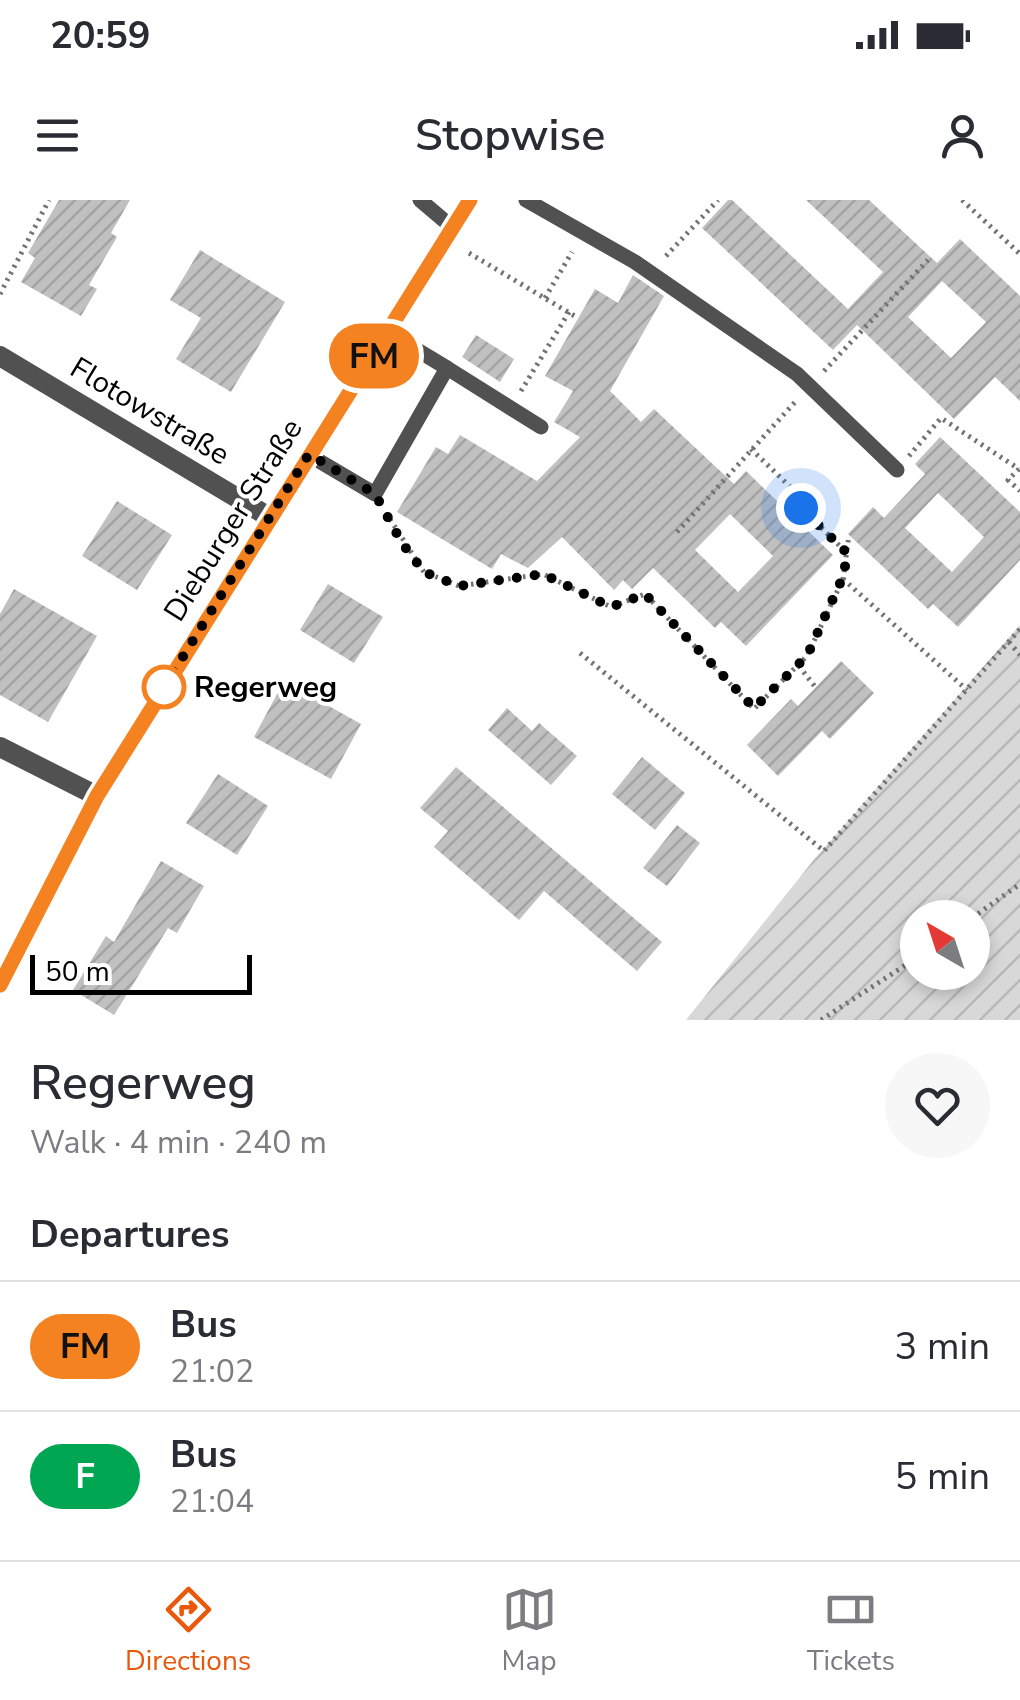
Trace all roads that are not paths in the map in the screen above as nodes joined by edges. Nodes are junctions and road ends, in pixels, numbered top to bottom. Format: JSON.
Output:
{"nodes":[{"id":1,"x":420,"y":200,"type":"edge"},
{"id":2,"x":470,"y":200,"type":"edge"},
{"id":3,"x":526,"y":200,"type":"edge"},
{"id":4,"x":453,"y":228,"type":"junction"},
{"id":5,"x":389,"y":333,"type":"junction"},
{"id":6,"x":0,"y":356,"type":"edge"},
{"id":7,"x":447,"y":368,"type":"junction"},
{"id":8,"x":540,"y":428,"type":"dead end"},
{"id":9,"x":309,"y":454,"type":"junction"},
{"id":10,"x":897,"y":470,"type":"road end"},
{"id":11,"x":269,"y":516,"type":"junction"},
{"id":12,"x":0,"y":746,"type":"edge"},
{"id":13,"x":97,"y":796,"type":"junction"},
{"id":14,"x":0,"y":985,"type":"edge"}],
"edges":[{"from":1,"to":4,"type":"lane"},
{"from":2,"to":4,"type":"main road","name":"Dieburger Straße"},
{"from":3,"to":10,"type":"lane"},
{"from":4,"to":5,"type":"main road","name":"Dieburger Straße"},
{"from":5,"to":7,"type":"lane"},
{"from":5,"to":9,"type":"main road","name":"Dieburger Straße"},
{"from":6,"to":11,"type":"street","name":"Flotowstraße"},
{"from":7,"to":8,"type":"lane"},
{"from":7,"to":9,"type":"lane"},
{"from":9,"to":11,"type":"main road","name":"Dieburger Straße"},
{"from":11,"to":13,"type":"main road","name":"Dieburger Straße"},
{"from":12,"to":13,"type":"street"},
{"from":13,"to":14,"type":"main road","name":"Dieburger Straße"}]}
